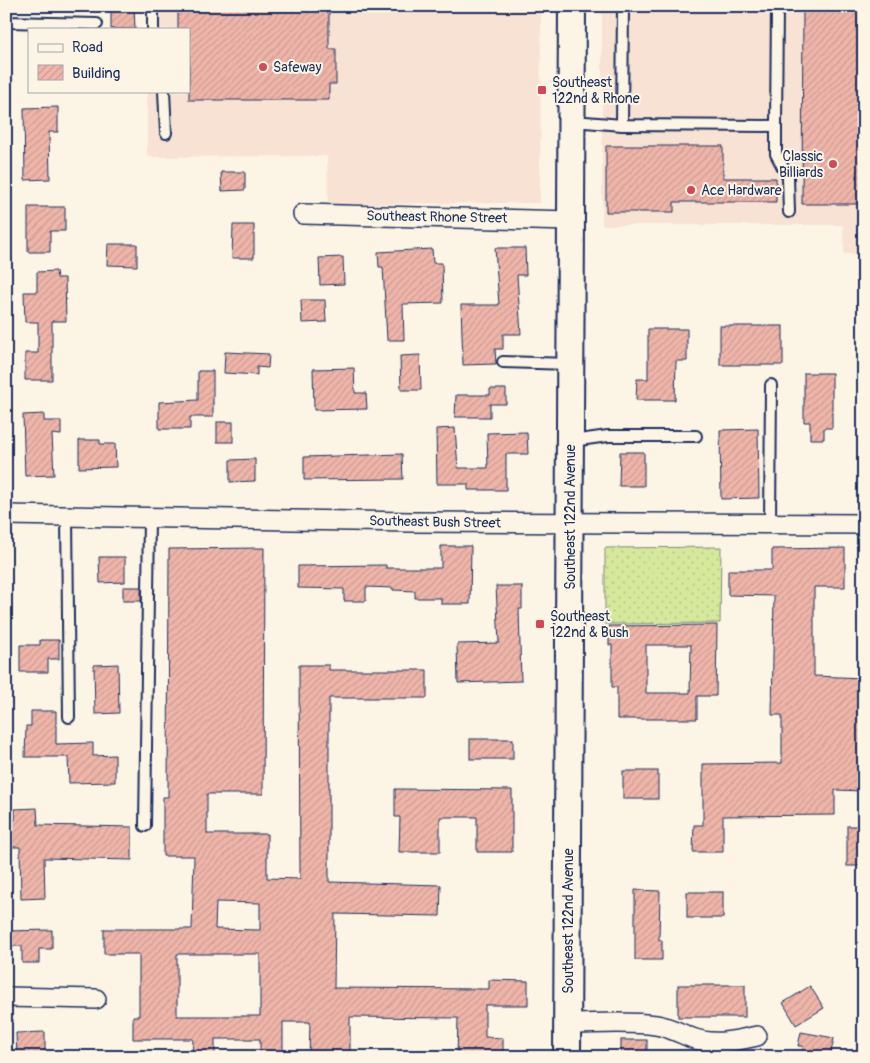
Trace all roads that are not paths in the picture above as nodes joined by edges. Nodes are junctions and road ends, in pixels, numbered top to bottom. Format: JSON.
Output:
{"nodes":[{"id":1,"x":153,"y":6,"type":"edge"},
{"id":2,"x":572,"y":6,"type":"edge"},
{"id":3,"x":622,"y":6,"type":"edge"},
{"id":4,"x":777,"y":6,"type":"edge"},
{"id":5,"x":6,"y":22,"type":"edge"},
{"id":6,"x":97,"y":24,"type":"dead end"},
{"id":7,"x":153,"y":28,"type":"edge"},
{"id":8,"x":164,"y":92,"type":"edge"},
{"id":9,"x":572,"y":121,"type":"junction"},
{"id":10,"x":622,"y":125,"type":"junction"},
{"id":11,"x":776,"y":126,"type":"junction"},
{"id":12,"x":166,"y":133,"type":"dead end"},
{"id":13,"x":789,"y":212,"type":"dead end"},
{"id":14,"x":303,"y":214,"type":"dead end"},
{"id":15,"x":572,"y":221,"type":"junction"},
{"id":16,"x":503,"y":362,"type":"dead end"},
{"id":17,"x":571,"y":364,"type":"junction"},
{"id":18,"x":771,"y":385,"type":"dead end"},
{"id":19,"x":696,"y":436,"type":"dead end"},
{"id":20,"x":571,"y":441,"type":"junction"},
{"id":21,"x":6,"y":516,"type":"edge"},
{"id":22,"x":67,"y":516,"type":"junction"},
{"id":23,"x":149,"y":518,"type":"junction"},
{"id":24,"x":570,"y":524,"type":"junction"},
{"id":25,"x":864,"y":524,"type":"edge"},
{"id":26,"x":770,"y":525,"type":"junction"},
{"id":27,"x":69,"y":717,"type":"dead end"},
{"id":28,"x":145,"y":826,"type":"dead end"},
{"id":29,"x":6,"y":997,"type":"edge"},
{"id":30,"x":96,"y":999,"type":"dead end"},
{"id":31,"x":567,"y":1024,"type":"junction"},
{"id":32,"x":757,"y":1036,"type":"dead end"},
{"id":33,"x":567,"y":1057,"type":"edge"}],
"edges":[{"from":1,"to":7,"type":"lane"},
{"from":2,"to":9,"type":"main road","name":"Southeast 122nd Avenue"},
{"from":3,"to":10,"type":"lane"},
{"from":4,"to":11,"type":"lane"},
{"from":5,"to":6,"type":"lane"},
{"from":8,"to":12,"type":"lane"},
{"from":9,"to":10,"type":"lane"},
{"from":9,"to":15,"type":"main road","name":"Southeast 122nd Avenue"},
{"from":10,"to":11,"type":"lane"},
{"from":11,"to":13,"type":"lane"},
{"from":14,"to":15,"type":"street","name":"Southeast Rhone Street"},
{"from":15,"to":17,"type":"main road","name":"Southeast 122nd Avenue"},
{"from":16,"to":17,"type":"lane"},
{"from":17,"to":20,"type":"main road","name":"Southeast 122nd Avenue"},
{"from":18,"to":26,"type":"lane"},
{"from":19,"to":20,"type":"lane"},
{"from":20,"to":24,"type":"main road","name":"Southeast 122nd Avenue"},
{"from":21,"to":22,"type":"street","name":"Southeast Bush Street"},
{"from":22,"to":23,"type":"street","name":"Southeast Bush Street"},
{"from":22,"to":27,"type":"lane"},
{"from":23,"to":24,"type":"street","name":"Southeast Bush Street"},
{"from":23,"to":28,"type":"lane"},
{"from":24,"to":26,"type":"street","name":"Southeast Bush Street"},
{"from":24,"to":31,"type":"main road","name":"Southeast 122nd Avenue"},
{"from":25,"to":26,"type":"street","name":"Southeast Bush Street"},
{"from":29,"to":30,"type":"street"},
{"from":31,"to":32,"type":"street"},
{"from":31,"to":33,"type":"main road","name":"Southeast 122nd Avenue"}]}
